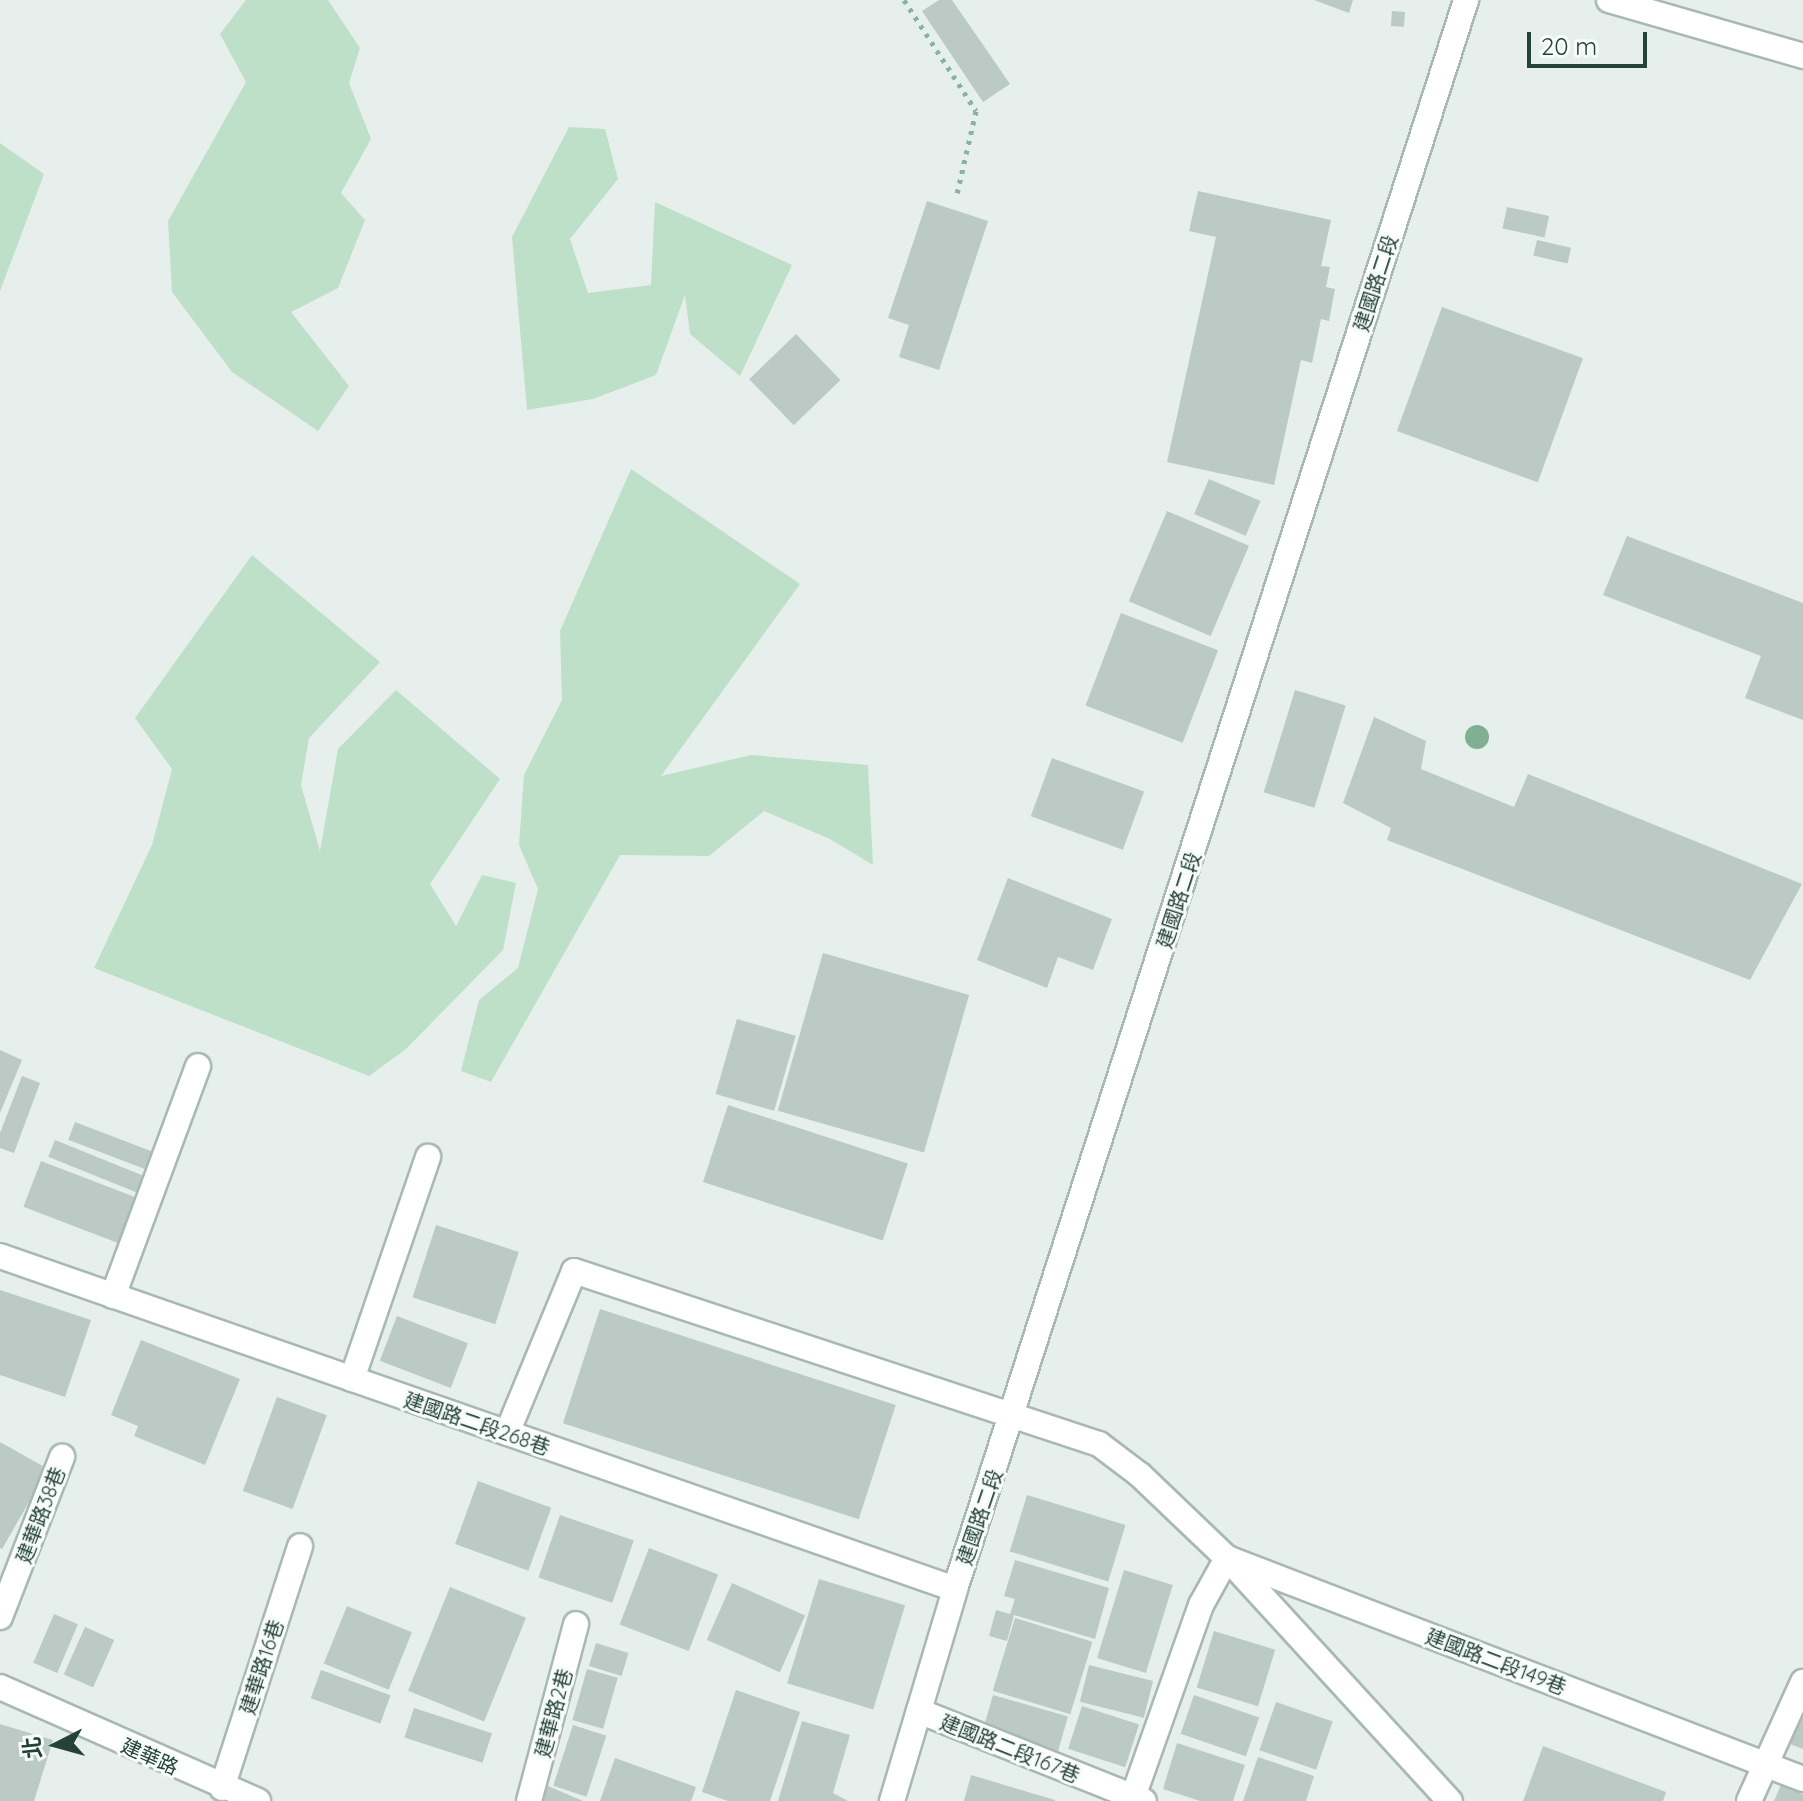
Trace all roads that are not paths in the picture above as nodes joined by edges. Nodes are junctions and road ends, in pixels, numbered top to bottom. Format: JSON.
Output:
{"nodes":[{"id":1,"x":1466,"y":0,"type":"edge"},
{"id":2,"x":1609,"y":0,"type":"edge"},
{"id":3,"x":1803,"y":56,"type":"edge"},
{"id":4,"x":198,"y":1066,"type":"dead end"},
{"id":5,"x":428,"y":1157,"type":"dead end"},
{"id":6,"x":0,"y":1256,"type":"edge"},
{"id":7,"x":113,"y":1296,"type":"junction"},
{"id":8,"x":352,"y":1379,"type":"junction"},
{"id":9,"x":1013,"y":1415,"type":"junction"},
{"id":10,"x":507,"y":1433,"type":"junction"},
{"id":11,"x":62,"y":1457,"type":"dead end"},
{"id":12,"x":300,"y":1546,"type":"dead end"},
{"id":13,"x":1227,"y":1558,"type":"junction"},
{"id":14,"x":955,"y":1589,"type":"junction"},
{"id":15,"x":0,"y":1617,"type":"edge"},
{"id":16,"x":576,"y":1624,"type":"dead end"},
{"id":17,"x":1803,"y":1682,"type":"edge"},
{"id":18,"x":0,"y":1687,"type":"edge"},
{"id":19,"x":919,"y":1711,"type":"junction"},
{"id":20,"x":1766,"y":1763,"type":"junction"},
{"id":21,"x":1803,"y":1779,"type":"edge"},
{"id":22,"x":222,"y":1788,"type":"junction"},
{"id":23,"x":1138,"y":1799,"type":"edge"},
{"id":24,"x":258,"y":1801,"type":"edge"},
{"id":25,"x":529,"y":1801,"type":"edge"},
{"id":26,"x":892,"y":1801,"type":"edge"},
{"id":27,"x":1450,"y":1801,"type":"edge"},
{"id":28,"x":1749,"y":1801,"type":"edge"}],
"edges":[{"from":1,"to":9,"type":"street","name":"建國路二段"},
{"from":2,"to":3,"type":"street"},
{"from":4,"to":7,"type":"street"},
{"from":5,"to":8,"type":"street"},
{"from":6,"to":7,"type":"street","name":"建國路二段268巷"},
{"from":7,"to":8,"type":"street","name":"建國路二段268巷"},
{"from":8,"to":10,"type":"street","name":"建國路二段268巷"},
{"from":9,"to":10,"type":"street"},
{"from":9,"to":13,"type":"street"},
{"from":9,"to":14,"type":"street","name":"建國路二段"},
{"from":10,"to":14,"type":"street","name":"建國路二段268巷"},
{"from":11,"to":15,"type":"street","name":"建華路38巷"},
{"from":12,"to":22,"type":"street","name":"建華路16巷"},
{"from":13,"to":20,"type":"street","name":"建國路二段149巷"},
{"from":13,"to":23,"type":"street"},
{"from":13,"to":27,"type":"street"},
{"from":14,"to":19,"type":"street","name":"建國路二段"},
{"from":16,"to":25,"type":"street","name":"建華路2巷"},
{"from":17,"to":20,"type":"street"},
{"from":18,"to":22,"type":"street","name":"建華路"},
{"from":19,"to":23,"type":"street","name":"建國路二段167巷"},
{"from":19,"to":26,"type":"street","name":"建國路二段"},
{"from":20,"to":21,"type":"street","name":"建國路二段149巷"},
{"from":20,"to":28,"type":"street"},
{"from":22,"to":24,"type":"street","name":"建華路"}]}
